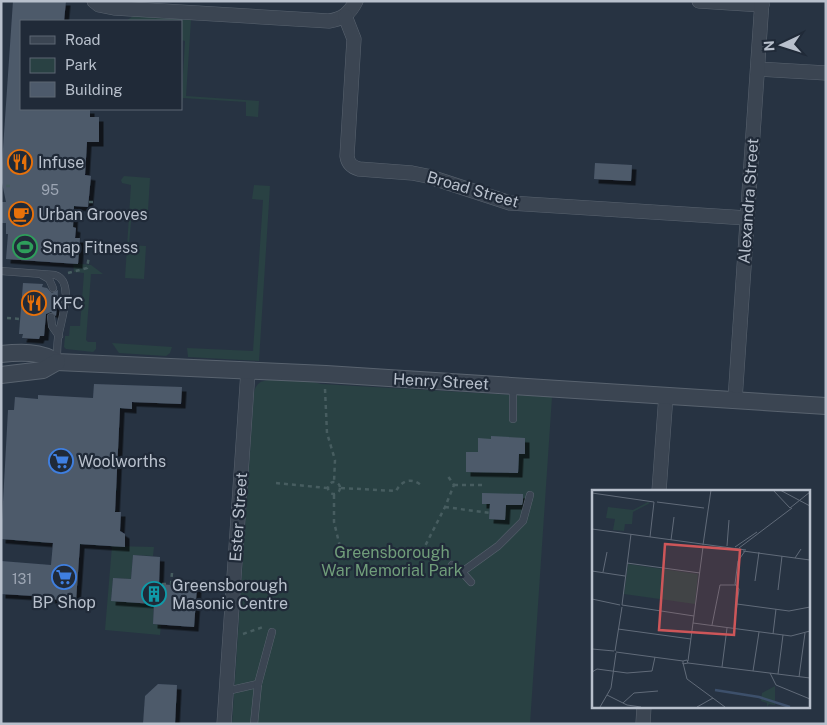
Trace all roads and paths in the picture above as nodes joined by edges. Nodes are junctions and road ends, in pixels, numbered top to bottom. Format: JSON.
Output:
{"nodes":[{"id":1,"x":94,"y":1,"type":"edge"},
{"id":2,"x":356,"y":1,"type":"edge"},
{"id":3,"x":699,"y":1,"type":"edge"},
{"id":4,"x":762,"y":3,"type":"edge"},
{"id":5,"x":345,"y":16,"type":"junction"},
{"id":6,"x":758,"y":69,"type":"junction"},
{"id":7,"x":826,"y":73,"type":"edge"},
{"id":8,"x":89,"y":202,"type":"dead end"},
{"id":9,"x":93,"y":202,"type":"dead end"},
{"id":10,"x":747,"y":218,"type":"junction"},
{"id":11,"x":89,"y":256,"type":"dead end"},
{"id":12,"x":1,"y":271,"type":"edge"},
{"id":13,"x":40,"y":274,"type":"junction"},
{"id":14,"x":60,"y":277,"type":"junction"},
{"id":15,"x":53,"y":288,"type":"dead end"},
{"id":16,"x":51,"y":317,"type":"dead end"},
{"id":17,"x":7,"y":318,"type":"dead end"},
{"id":18,"x":20,"y":319,"type":"dead end"},
{"id":19,"x":58,"y":336,"type":"junction"},
{"id":20,"x":1,"y":354,"type":"edge"},
{"id":21,"x":57,"y":362,"type":"junction"},
{"id":22,"x":248,"y":370,"type":"junction"},
{"id":23,"x":326,"y":374,"type":"junction"},
{"id":24,"x":1,"y":375,"type":"edge"},
{"id":25,"x":513,"y":385,"type":"junction"},
{"id":26,"x":666,"y":395,"type":"junction"},
{"id":27,"x":735,"y":400,"type":"junction"},
{"id":28,"x":826,"y":406,"type":"edge"},
{"id":29,"x":513,"y":418,"type":"dead end"},
{"id":30,"x":446,"y":474,"type":"dead end"},
{"id":31,"x":334,"y":482,"type":"junction"},
{"id":32,"x":276,"y":483,"type":"dead end"},
{"id":33,"x":454,"y":484,"type":"junction"},
{"id":34,"x":482,"y":485,"type":"dead end"},
{"id":35,"x":422,"y":486,"type":"dead end"},
{"id":36,"x":327,"y":488,"type":"junction"},
{"id":37,"x":341,"y":488,"type":"junction"},
{"id":38,"x":659,"y":490,"type":"edge"},
{"id":39,"x":334,"y":495,"type":"junction"},
{"id":40,"x":530,"y":495,"type":"dead end"},
{"id":41,"x":445,"y":507,"type":"junction"},
{"id":42,"x":490,"y":513,"type":"dead end"},
{"id":43,"x":342,"y":551,"type":"dead end"},
{"id":44,"x":422,"y":552,"type":"dead end"},
{"id":45,"x":452,"y":565,"type":"dead end"},
{"id":46,"x":462,"y":572,"type":"junction"},
{"id":47,"x":172,"y":573,"type":"dead end"},
{"id":48,"x":471,"y":582,"type":"dead end"},
{"id":49,"x":162,"y":584,"type":"dead end"},
{"id":50,"x":171,"y":584,"type":"junction"},
{"id":51,"x":220,"y":586,"type":"dead end"},
{"id":52,"x":269,"y":629,"type":"joint"},
{"id":53,"x":231,"y":636,"type":"junction"},
{"id":54,"x":258,"y":684,"type":"junction"},
{"id":55,"x":227,"y":691,"type":"junction"},
{"id":56,"x":644,"y":708,"type":"edge"},
{"id":57,"x":224,"y":724,"type":"edge"},
{"id":58,"x":254,"y":724,"type":"edge"},
{"id":59,"x":643,"y":724,"type":"edge"}],
"edges":[{"from":1,"to":5,"type":"street"},
{"from":2,"to":5,"type":"street"},
{"from":3,"to":4,"type":"street"},
{"from":4,"to":6,"type":"street","name":"Alexandra Street"},
{"from":5,"to":10,"type":"street","name":"Broad Street"},
{"from":6,"to":7,"type":"street"},
{"from":6,"to":10,"type":"street","name":"Alexandra Street"},
{"from":8,"to":9,"type":"path"},
{"from":10,"to":27,"type":"street","name":"Alexandra Street"},
{"from":11,"to":14,"type":"path"},
{"from":12,"to":13,"type":"lane"},
{"from":13,"to":14,"type":"lane"},
{"from":13,"to":15,"type":"lane"},
{"from":14,"to":19,"type":"lane"},
{"from":16,"to":19,"type":"lane"},
{"from":17,"to":18,"type":"path"},
{"from":19,"to":21,"type":"lane"},
{"from":20,"to":21,"type":"street","name":"Henry Street"},
{"from":21,"to":22,"type":"street","name":"Henry Street"},
{"from":21,"to":24,"type":"street","name":"Henry Street"},
{"from":22,"to":23,"type":"street","name":"Henry Street"},
{"from":22,"to":53,"type":"street","name":"Ester Street"},
{"from":23,"to":25,"type":"street","name":"Henry Street"},
{"from":23,"to":31,"type":"path"},
{"from":25,"to":26,"type":"street","name":"Henry Street"},
{"from":25,"to":29,"type":"lane"},
{"from":26,"to":27,"type":"street","name":"Henry Street"},
{"from":26,"to":38,"type":"street"},
{"from":27,"to":28,"type":"street","name":"Henry Street"},
{"from":30,"to":33,"type":"path"},
{"from":31,"to":36,"type":"path"},
{"from":31,"to":37,"type":"path"},
{"from":32,"to":36,"type":"path"},
{"from":33,"to":34,"type":"path"},
{"from":33,"to":41,"type":"path"},
{"from":35,"to":37,"type":"path"},
{"from":36,"to":39,"type":"path"},
{"from":37,"to":39,"type":"path"},
{"from":39,"to":43,"type":"path"},
{"from":40,"to":46,"type":"lane"},
{"from":41,"to":42,"type":"path"},
{"from":41,"to":44,"type":"path"},
{"from":45,"to":46,"type":"lane"},
{"from":46,"to":48,"type":"lane"},
{"from":47,"to":50,"type":"path"},
{"from":49,"to":50,"type":"path"},
{"from":50,"to":51,"type":"path"},
{"from":52,"to":53,"type":"path"},
{"from":52,"to":54,"type":"lane"},
{"from":53,"to":55,"type":"street","name":"Ester Street"},
{"from":54,"to":55,"type":"lane"},
{"from":54,"to":58,"type":"lane"},
{"from":55,"to":57,"type":"street","name":"Ester Street"},
{"from":56,"to":59,"type":"street"}]}
